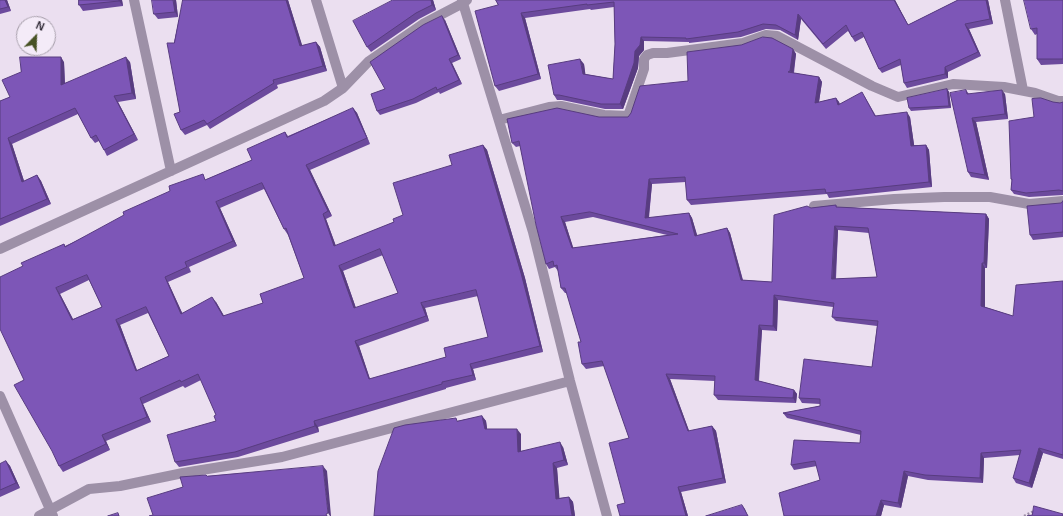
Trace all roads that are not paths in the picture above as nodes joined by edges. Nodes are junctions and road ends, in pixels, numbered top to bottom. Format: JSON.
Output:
{"nodes":[{"id":1,"x":134,"y":0,"type":"edge"},
{"id":2,"x":316,"y":0,"type":"edge"},
{"id":3,"x":1004,"y":0,"type":"edge"},
{"id":4,"x":464,"y":1,"type":"edge"},
{"id":5,"x":343,"y":88,"type":"junction"},
{"id":6,"x":1023,"y":90,"type":"junction"},
{"id":7,"x":1063,"y":101,"type":"edge"},
{"id":8,"x":499,"y":120,"type":"junction"},
{"id":9,"x":171,"y":171,"type":"junction"},
{"id":10,"x":1063,"y":201,"type":"edge"},
{"id":11,"x":814,"y":206,"type":"edge"},
{"id":12,"x":0,"y":249,"type":"edge"},
{"id":13,"x":570,"y":381,"type":"junction"},
{"id":14,"x":0,"y":396,"type":"edge"},
{"id":15,"x":52,"y":513,"type":"edge"},
{"id":16,"x":39,"y":516,"type":"edge"},
{"id":17,"x":607,"y":516,"type":"edge"}],
"edges":[{"from":1,"to":9,"type":"street"},
{"from":2,"to":5,"type":"street"},
{"from":3,"to":6,"type":"street"},
{"from":4,"to":5,"type":"street"},
{"from":4,"to":8,"type":"street"},
{"from":5,"to":9,"type":"street"},
{"from":6,"to":7,"type":"street"},
{"from":6,"to":8,"type":"street"},
{"from":8,"to":13,"type":"street"},
{"from":9,"to":12,"type":"street"},
{"from":10,"to":11,"type":"street"},
{"from":13,"to":15,"type":"street"},
{"from":13,"to":17,"type":"street"},
{"from":14,"to":15,"type":"street"},
{"from":15,"to":16,"type":"street"}]}
